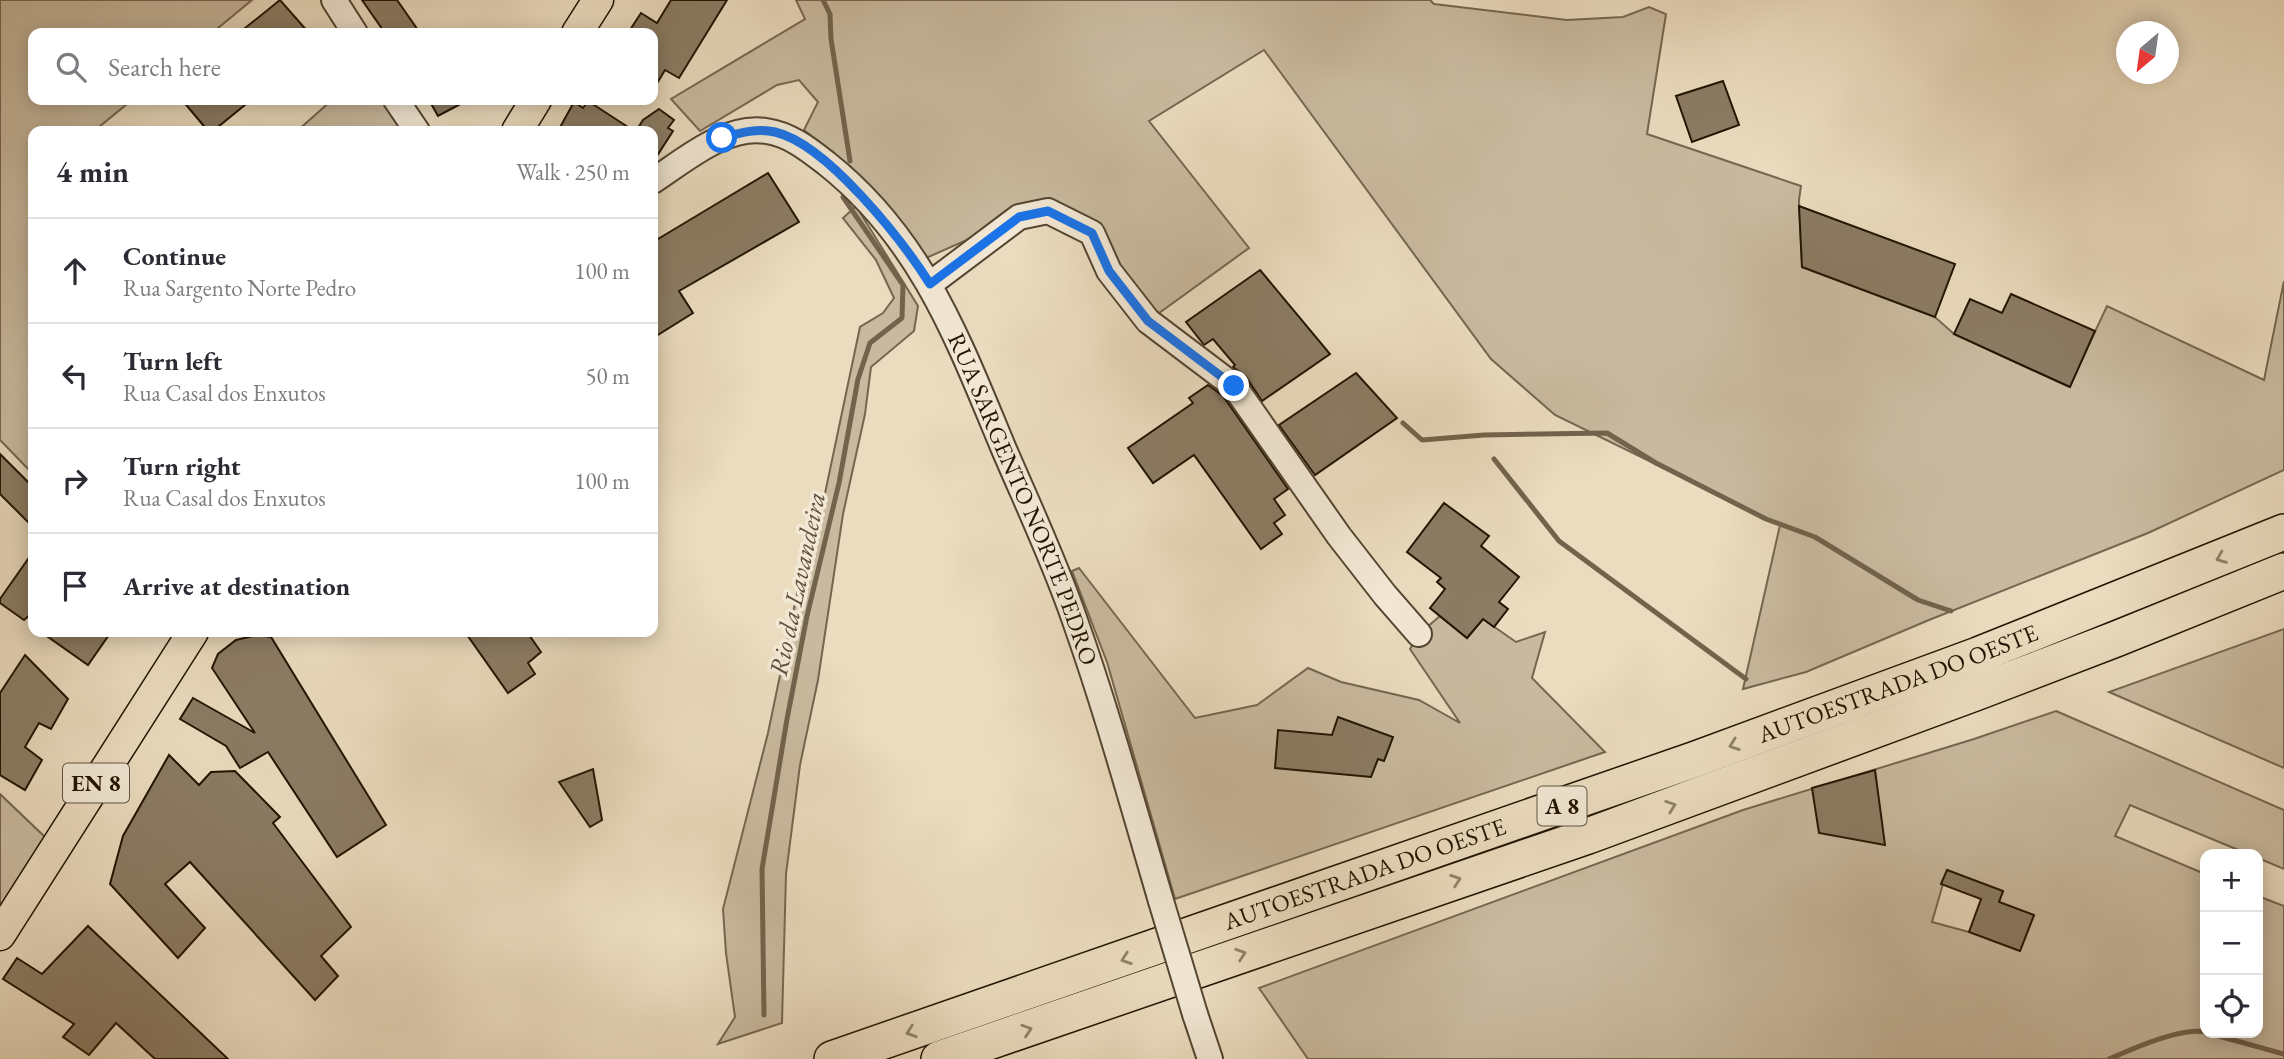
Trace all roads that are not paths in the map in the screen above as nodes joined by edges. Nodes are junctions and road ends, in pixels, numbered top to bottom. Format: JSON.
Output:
{"nodes":[{"id":1,"x":334,"y":0,"type":"edge"},
{"id":2,"x":598,"y":0,"type":"edge"},
{"id":3,"x":352,"y":28,"type":"edge"},
{"id":4,"x":581,"y":28,"type":"edge"},
{"id":5,"x":399,"y":105,"type":"edge"},
{"id":6,"x":533,"y":105,"type":"edge"},
{"id":7,"x":414,"y":126,"type":"edge"},
{"id":8,"x":520,"y":126,"type":"edge"},
{"id":9,"x":658,"y":178,"type":"edge"},
{"id":10,"x":930,"y":284,"type":"junction"},
{"id":11,"x":2284,"y":532,"type":"edge"},
{"id":12,"x":2284,"y":571,"type":"edge"},
{"id":13,"x":1419,"y":634,"type":"dead end"},
{"id":14,"x":190,"y":637,"type":"edge"},
{"id":15,"x":0,"y":935,"type":"edge"},
{"id":16,"x":832,"y":1059,"type":"edge"},
{"id":17,"x":939,"y":1059,"type":"edge"},
{"id":18,"x":1210,"y":1059,"type":"edge"}],
"edges":[{"from":1,"to":3,"type":"street"},
{"from":2,"to":4,"type":"main road"},
{"from":5,"to":7,"type":"street"},
{"from":6,"to":8,"type":"main road"},
{"from":9,"to":10,"type":"street","name":"RUA SARGENTO NORTE PEDRO"},
{"from":10,"to":13,"type":"street"},
{"from":10,"to":18,"type":"street","name":"RUA SARGENTO NORTE PEDRO","bridge":true},
{"from":11,"to":16,"type":"highway","name":"AUTOESTRADA DO OESTE","number":"A 8","one_way":true},
{"from":17,"to":12,"type":"highway","name":"AUTOESTRADA DO OESTE","number":"A 8","one_way":true},
{"from":14,"to":15,"type":"main road","number":"EN 8"}]}
